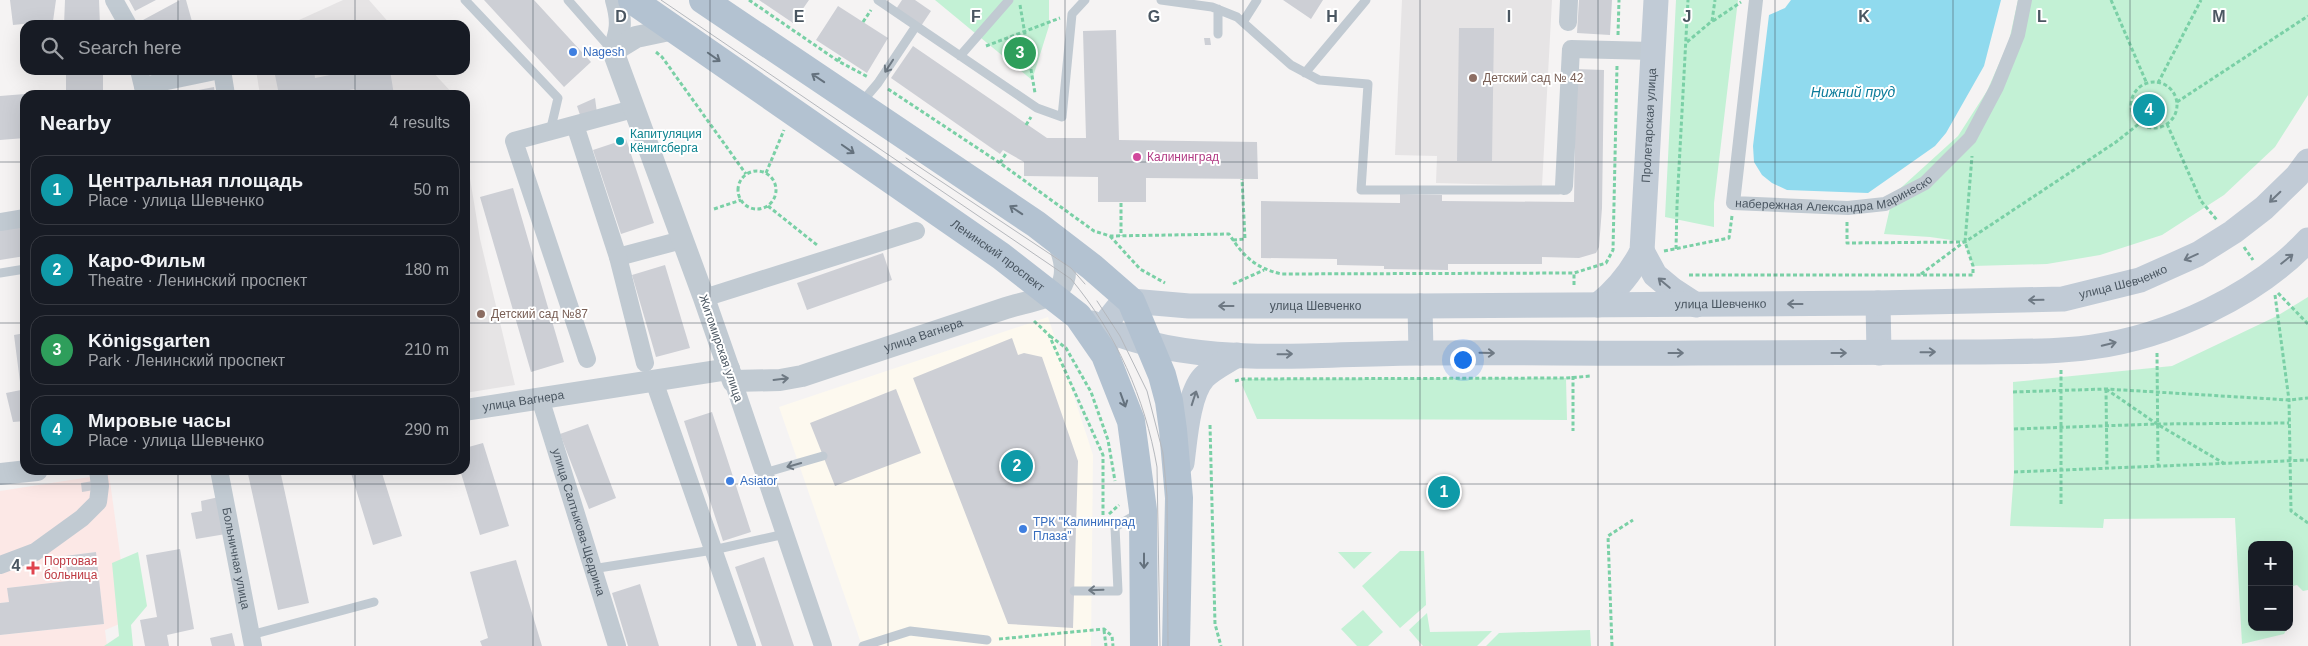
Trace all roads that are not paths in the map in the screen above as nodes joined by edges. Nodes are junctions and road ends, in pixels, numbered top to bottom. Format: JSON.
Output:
{"nodes":[{"id":1,"x":114,"y":0,"type":"edge"},
{"id":2,"x":465,"y":0,"type":"edge"},
{"id":3,"x":568,"y":0,"type":"edge"},
{"id":4,"x":616,"y":0,"type":"edge"},
{"id":5,"x":632,"y":0,"type":"edge"},
{"id":6,"x":703,"y":0,"type":"edge"},
{"id":7,"x":878,"y":0,"type":"edge"},
{"id":8,"x":1009,"y":0,"type":"edge"},
{"id":9,"x":1085,"y":0,"type":"edge"},
{"id":10,"x":1161,"y":0,"type":"edge"},
{"id":11,"x":1257,"y":0,"type":"edge"},
{"id":12,"x":1366,"y":0,"type":"edge"},
{"id":13,"x":1569,"y":0,"type":"edge"},
{"id":14,"x":1656,"y":0,"type":"edge"},
{"id":15,"x":1756,"y":0,"type":"edge"},
{"id":16,"x":2025,"y":0,"type":"edge"},
{"id":17,"x":1218,"y":9,"type":"junction"},
{"id":18,"x":125,"y":20,"type":"edge"},
{"id":19,"x":1243,"y":22,"type":"junction"},
{"id":20,"x":1568,"y":22,"type":"dead end"},
{"id":21,"x":916,"y":26,"type":"junction"},
{"id":22,"x":674,"y":29,"type":"junction"},
{"id":23,"x":1218,"y":34,"type":"dead end"},
{"id":24,"x":613,"y":51,"type":"junction"},
{"id":25,"x":1653,"y":51,"type":"junction"},
{"id":26,"x":960,"y":56,"type":"junction"},
{"id":27,"x":1305,"y":74,"type":"junction"},
{"id":28,"x":193,"y":75,"type":"edge"},
{"id":29,"x":222,"y":75,"type":"edge"},
{"id":30,"x":142,"y":84,"type":"edge"},
{"id":31,"x":225,"y":90,"type":"edge"},
{"id":32,"x":859,"y":105,"type":"junction"},
{"id":33,"x":633,"y":109,"type":"junction"},
{"id":34,"x":575,"y":125,"type":"junction"},
{"id":35,"x":550,"y":132,"type":"junction"},
{"id":36,"x":2308,"y":161,"type":"edge"},
{"id":37,"x":1564,"y":186,"type":"joint"},
{"id":38,"x":20,"y":219,"type":"edge"},
{"id":39,"x":0,"y":222,"type":"edge"},
{"id":40,"x":916,"y":231,"type":"dead end"},
{"id":41,"x":1056,"y":238,"type":"junction"},
{"id":42,"x":682,"y":240,"type":"junction"},
{"id":43,"x":2308,"y":240,"type":"edge"},
{"id":44,"x":1653,"y":255,"type":"junction"},
{"id":45,"x":618,"y":257,"type":"junction"},
{"id":46,"x":20,"y":270,"type":"edge"},
{"id":47,"x":0,"y":273,"type":"edge"},
{"id":48,"x":1052,"y":295,"type":"junction"},
{"id":49,"x":704,"y":298,"type":"junction"},
{"id":50,"x":1132,"y":301,"type":"junction"},
{"id":51,"x":1878,"y":303,"type":"junction"},
{"id":52,"x":1598,"y":305,"type":"junction"},
{"id":53,"x":1696,"y":305,"type":"junction"},
{"id":54,"x":1420,"y":306,"type":"junction"},
{"id":55,"x":1106,"y":343,"type":"junction"},
{"id":56,"x":1148,"y":344,"type":"junction"},
{"id":57,"x":1421,"y":353,"type":"junction"},
{"id":58,"x":1879,"y":353,"type":"junction"},
{"id":59,"x":1237,"y":355,"type":"junction"},
{"id":60,"x":587,"y":359,"type":"dead end"},
{"id":61,"x":649,"y":372,"type":"junction"},
{"id":62,"x":730,"y":375,"type":"junction"},
{"id":63,"x":540,"y":398,"type":"junction"},
{"id":64,"x":470,"y":409,"type":"edge"},
{"id":65,"x":823,"y":456,"type":"dead end"},
{"id":66,"x":20,"y":472,"type":"edge"},
{"id":67,"x":764,"y":473,"type":"junction"},
{"id":68,"x":0,"y":474,"type":"edge"},
{"id":69,"x":99,"y":475,"type":"edge"},
{"id":70,"x":220,"y":475,"type":"edge"},
{"id":71,"x":1179,"y":498,"type":"junction"},
{"id":72,"x":1143,"y":510,"type":"junction"},
{"id":73,"x":785,"y":534,"type":"junction"},
{"id":74,"x":713,"y":550,"type":"junction"},
{"id":75,"x":0,"y":565,"type":"edge"},
{"id":76,"x":592,"y":569,"type":"junction"},
{"id":77,"x":1074,"y":591,"type":"dead end"},
{"id":78,"x":374,"y":602,"type":"dead end"},
{"id":79,"x":987,"y":640,"type":"road end"},
{"id":80,"x":252,"y":641,"type":"edge"},
{"id":81,"x":617,"y":646,"type":"edge"},
{"id":82,"x":747,"y":646,"type":"edge"},
{"id":83,"x":823,"y":646,"type":"edge"},
{"id":84,"x":863,"y":646,"type":"edge"},
{"id":85,"x":1144,"y":646,"type":"edge"},
{"id":86,"x":1176,"y":646,"type":"edge"}],
"edges":[{"from":1,"to":18,"type":"street"},
{"from":2,"to":35,"type":"lane"},
{"from":3,"to":24,"type":"lane"},
{"from":4,"to":24,"type":"street"},
{"from":5,"to":22,"type":"main road","name":"Ленинский проспект"},
{"from":32,"to":6,"type":"main road","one_way":true},
{"from":7,"to":21,"type":"lane"},
{"from":8,"to":26,"type":"lane"},
{"from":9,"to":26,"type":"lane"},
{"from":10,"to":17,"type":"lane"},
{"from":11,"to":19,"type":"lane"},
{"from":12,"to":27,"type":"lane"},
{"from":13,"to":20,"type":"street"},
{"from":14,"to":25,"type":"main road","name":"Пролетарская улица"},
{"from":15,"to":16,"type":"street","name":"набережная Александра Маринеско"},
{"from":17,"to":19,"type":"lane"},
{"from":17,"to":23,"type":"lane"},
{"from":19,"to":27,"type":"lane"},
{"from":21,"to":26,"type":"lane"},
{"from":21,"to":32,"type":"lane","one_way":true},
{"from":22,"to":24,"type":"street"},
{"from":22,"to":48,"type":"main road","name":"Ленинский проспект","one_way":true},
{"from":24,"to":33,"type":"street","name":"Житомирская улица"},
{"from":25,"to":37,"type":"street"},
{"from":25,"to":44,"type":"main road","name":"Пролетарская улица"},
{"from":27,"to":37,"type":"lane"},
{"from":28,"to":30,"type":"street"},
{"from":29,"to":31,"type":"street"},
{"from":41,"to":32,"type":"main road","one_way":true},
{"from":33,"to":34,"type":"street"},
{"from":33,"to":42,"type":"street","name":"Житомирская улица"},
{"from":34,"to":35,"type":"street"},
{"from":34,"to":45,"type":"street"},
{"from":35,"to":60,"type":"street"},
{"from":36,"to":51,"type":"main road","name":"улица Шевченко","one_way":true},
{"from":38,"to":39,"type":"street"},
{"from":40,"to":49,"type":"street"},
{"from":41,"to":48,"type":"street"},
{"from":41,"to":50,"type":"main road"},
{"from":42,"to":45,"type":"street"},
{"from":42,"to":49,"type":"street","name":"Житомирская улица"},
{"from":58,"to":43,"type":"main road","one_way":true},
{"from":44,"to":52,"type":"main road","name":"Пролетарская улица"},
{"from":53,"to":44,"type":"main road","one_way":true},
{"from":45,"to":61,"type":"street"},
{"from":46,"to":47,"type":"lane"},
{"from":48,"to":55,"type":"main road","name":"Ленинский проспект"},
{"from":62,"to":48,"type":"street","name":"улица Вагнера","one_way":true},
{"from":49,"to":62,"type":"street","name":"Житомирская улица"},
{"from":54,"to":50,"type":"main road","name":"улица Шевченко","one_way":true},
{"from":50,"to":55,"type":"main road"},
{"from":50,"to":56,"type":"main road"},
{"from":51,"to":53,"type":"main road","name":"улица Шевченко","one_way":true},
{"from":51,"to":58,"type":"main road"},
{"from":52,"to":53,"type":"main road","name":"улица Шевченко"},
{"from":52,"to":54,"type":"main road","name":"улица Шевченко"},
{"from":54,"to":57,"type":"main road"},
{"from":55,"to":56,"type":"main road"},
{"from":55,"to":72,"type":"main road","name":"Ленинский проспект","one_way":true},
{"from":56,"to":59,"type":"main road"},
{"from":56,"to":71,"type":"main road"},
{"from":57,"to":58,"type":"main road","one_way":true},
{"from":59,"to":57,"type":"main road","one_way":true},
{"from":71,"to":59,"type":"main road","one_way":true},
{"from":61,"to":62,"type":"street","name":"улица Вагнера"},
{"from":61,"to":63,"type":"street","name":"улица Вагнера"},
{"from":61,"to":74,"type":"street"},
{"from":62,"to":67,"type":"street","name":"Житомирская улица"},
{"from":63,"to":64,"type":"street","name":"улица Вагнера"},
{"from":63,"to":76,"type":"street","name":"улица Салтыкова-Щедрина"},
{"from":65,"to":67,"type":"lane","one_way":true},
{"from":66,"to":68,"type":"street"},
{"from":67,"to":73,"type":"street","name":"Житомирская улица"},
{"from":69,"to":75,"type":"street"},
{"from":70,"to":80,"type":"street","name":"Больничная улица"},
{"from":71,"to":86,"type":"main road"},
{"from":72,"to":77,"type":"lane","one_way":true},
{"from":72,"to":85,"type":"main road","name":"Ленинский проспект","one_way":true},
{"from":73,"to":74,"type":"lane"},
{"from":73,"to":83,"type":"street","name":"Житомирская улица"},
{"from":74,"to":76,"type":"lane"},
{"from":74,"to":82,"type":"street"},
{"from":76,"to":81,"type":"street","name":"улица Салтыкова-Щедрина"},
{"from":78,"to":80,"type":"lane"},
{"from":79,"to":84,"type":"lane"}]}
